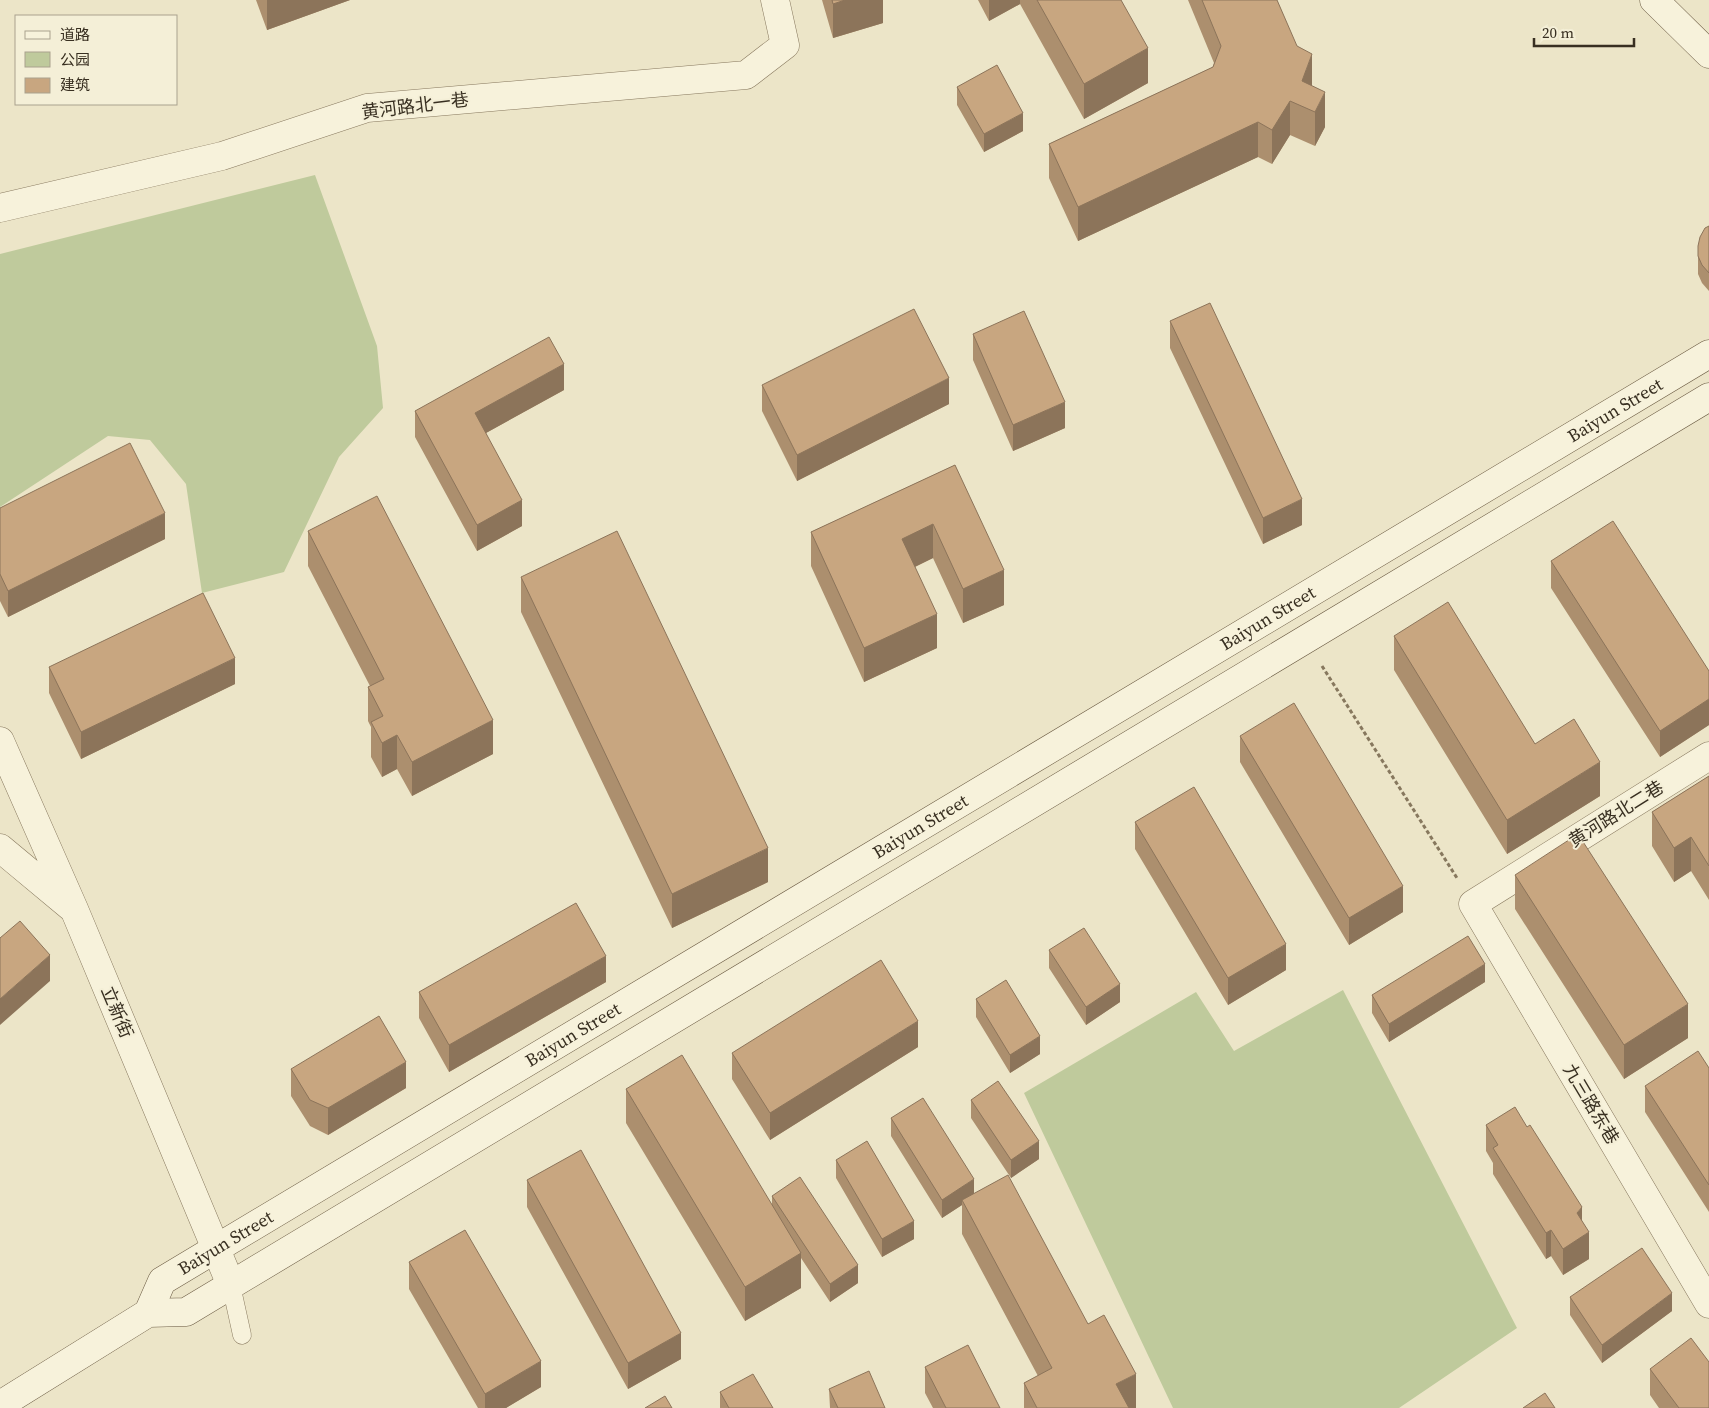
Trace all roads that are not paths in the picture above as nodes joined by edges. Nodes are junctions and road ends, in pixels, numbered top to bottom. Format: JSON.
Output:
{"nodes":[{"id":1,"x":774,"y":0,"type":"edge"},
{"id":2,"x":1654,"y":0,"type":"edge"},
{"id":3,"x":1709,"y":54,"type":"edge"},
{"id":4,"x":0,"y":208,"type":"edge"},
{"id":5,"x":1709,"y":354,"type":"edge"},
{"id":6,"x":1709,"y":397,"type":"edge"},
{"id":7,"x":0,"y":741,"type":"edge"},
{"id":8,"x":1709,"y":756,"type":"edge"},
{"id":9,"x":0,"y":848,"type":"edge"},
{"id":10,"x":1473,"y":904,"type":"joint"},
{"id":11,"x":74,"y":909,"type":"junction"},
{"id":12,"x":216,"y":1249,"type":"junction"},
{"id":13,"x":231,"y":1285,"type":"junction"},
{"id":14,"x":1709,"y":1304,"type":"edge"},
{"id":15,"x":148,"y":1313,"type":"junction"},
{"id":16,"x":242,"y":1335,"type":"dead end"},
{"id":17,"x":0,"y":1405,"type":"edge"}],
"edges":[{"from":1,"to":4,"type":"main road","name":"黄河路北一巷"},
{"from":2,"to":3,"type":"main road"},
{"from":5,"to":12,"type":"main road","name":"Baiyun Street"},
{"from":6,"to":13,"type":"main road","name":"Baiyun Street"},
{"from":7,"to":11,"type":"main road","name":"立新街"},
{"from":8,"to":10,"type":"main road","name":"黄河路北二巷"},
{"from":9,"to":11,"type":"main road"},
{"from":10,"to":14,"type":"main road","name":"九三路东巷"},
{"from":11,"to":12,"type":"main road","name":"立新街"},
{"from":12,"to":13,"type":"main road","name":"立新街"},
{"from":12,"to":15,"type":"main road","name":"Baiyun Street"},
{"from":13,"to":15,"type":"main road","name":"Baiyun Street"},
{"from":13,"to":16,"type":"lane"},
{"from":15,"to":17,"type":"main road"}]}
